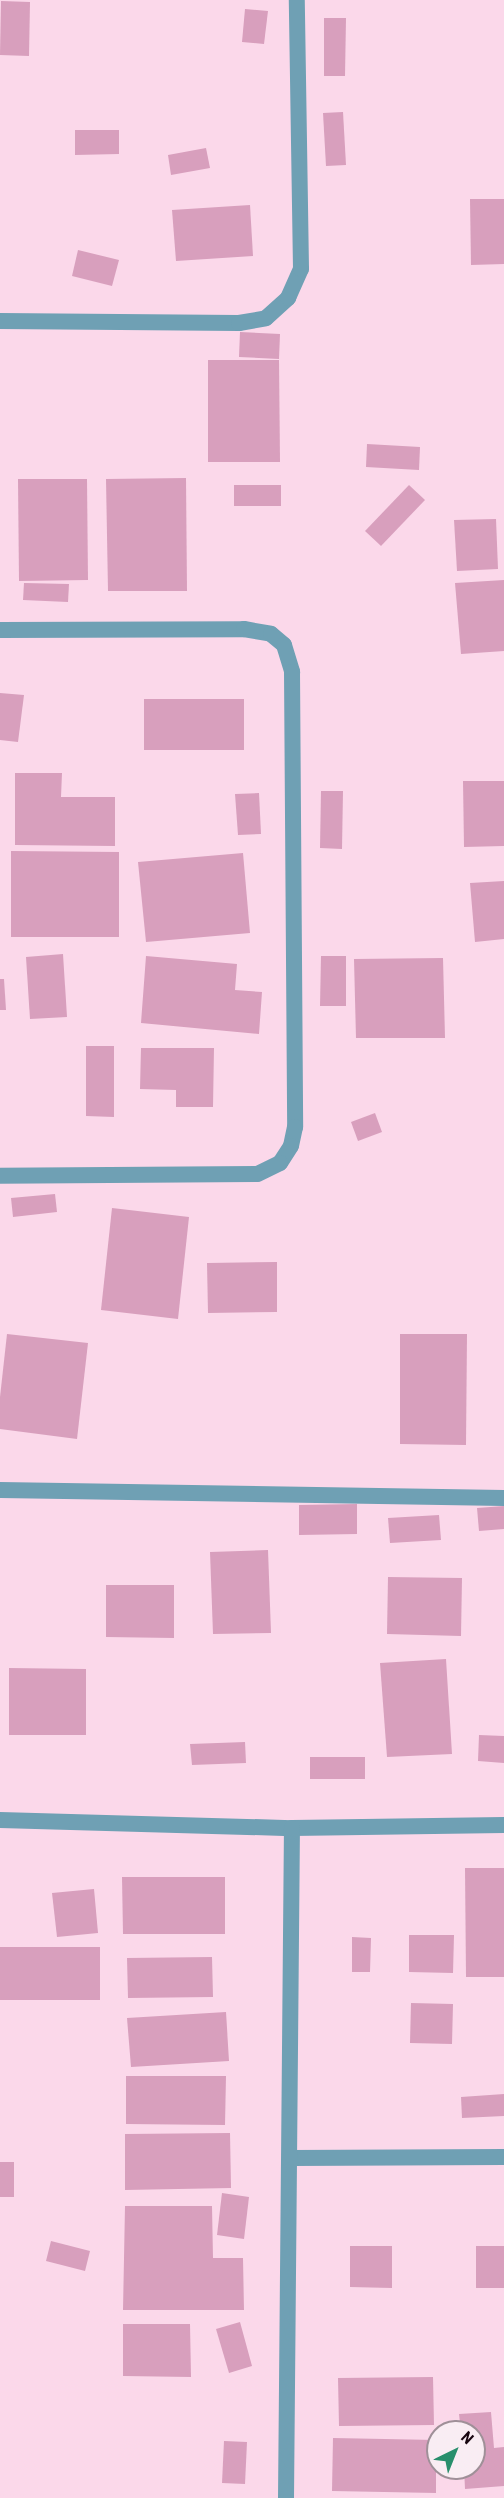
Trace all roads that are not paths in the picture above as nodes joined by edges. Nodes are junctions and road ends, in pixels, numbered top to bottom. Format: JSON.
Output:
{"nodes":[{"id":1,"x":297,"y":0,"type":"edge"},
{"id":2,"x":0,"y":321,"type":"edge"},
{"id":3,"x":0,"y":630,"type":"edge"},
{"id":4,"x":0,"y":1176,"type":"edge"},
{"id":5,"x":0,"y":1490,"type":"edge"},
{"id":6,"x":504,"y":1498,"type":"edge"},
{"id":7,"x":0,"y":1820,"type":"edge"},
{"id":8,"x":504,"y":1825,"type":"edge"},
{"id":9,"x":292,"y":1828,"type":"junction"},
{"id":10,"x":504,"y":2157,"type":"edge"},
{"id":11,"x":291,"y":2158,"type":"junction"},
{"id":12,"x":286,"y":2498,"type":"edge"}],
"edges":[{"from":1,"to":2,"type":"street"},
{"from":3,"to":4,"type":"street"},
{"from":5,"to":6,"type":"street"},
{"from":7,"to":9,"type":"street"},
{"from":8,"to":9,"type":"street"},
{"from":9,"to":11,"type":"street"},
{"from":10,"to":11,"type":"street"},
{"from":11,"to":12,"type":"street"}]}
